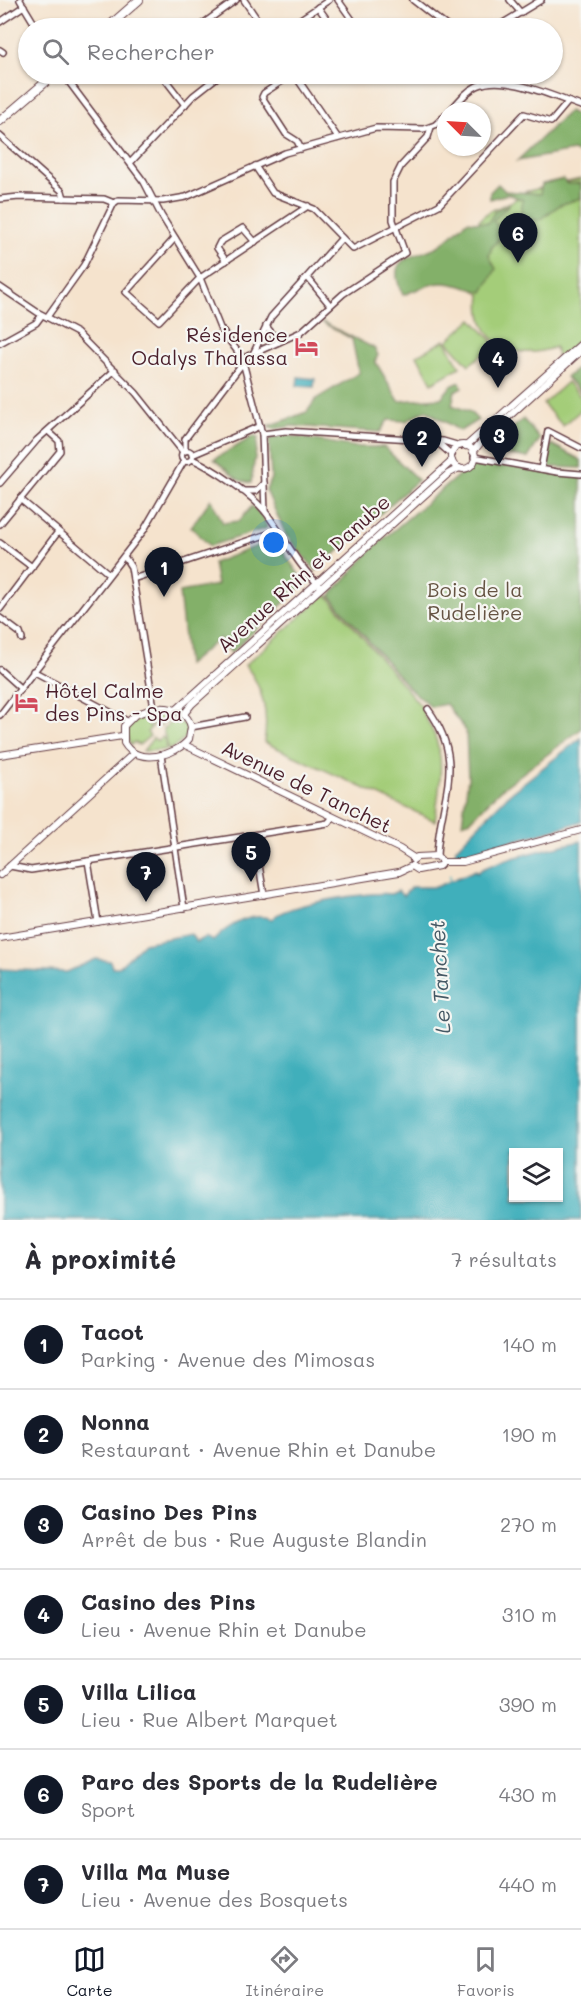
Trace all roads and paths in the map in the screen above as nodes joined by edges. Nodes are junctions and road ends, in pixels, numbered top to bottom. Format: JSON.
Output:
{"nodes":[{"id":1,"x":140,"y":0,"type":"edge"},
{"id":2,"x":236,"y":0,"type":"edge"},
{"id":3,"x":244,"y":0,"type":"edge"},
{"id":4,"x":329,"y":0,"type":"edge"},
{"id":5,"x":338,"y":0,"type":"edge"},
{"id":6,"x":510,"y":0,"type":"edge"},
{"id":7,"x":542,"y":0,"type":"edge"},
{"id":8,"x":417,"y":1,"type":"edge"},
{"id":9,"x":22,"y":3,"type":"edge"},
{"id":10,"x":318,"y":7,"type":"junction"},
{"id":11,"x":521,"y":13,"type":"junction"},
{"id":12,"x":31,"y":18,"type":"edge"},
{"id":13,"x":119,"y":18,"type":"edge"},
{"id":14,"x":211,"y":18,"type":"edge"},
{"id":15,"x":256,"y":18,"type":"edge"},
{"id":16,"x":302,"y":18,"type":"edge"},
{"id":17,"x":326,"y":18,"type":"edge"},
{"id":18,"x":351,"y":18,"type":"edge"},
{"id":19,"x":437,"y":18,"type":"edge"},
{"id":20,"x":512,"y":18,"type":"edge"},
{"id":21,"x":0,"y":22,"type":"edge"},
{"id":22,"x":43,"y":84,"type":"edge"},
{"id":23,"x":70,"y":84,"type":"edge"},
{"id":24,"x":169,"y":84,"type":"edge"},
{"id":25,"x":210,"y":84,"type":"edge"},
{"id":26,"x":278,"y":84,"type":"edge"},
{"id":27,"x":301,"y":84,"type":"edge"},
{"id":28,"x":487,"y":84,"type":"edge"},
{"id":29,"x":513,"y":84,"type":"edge"},
{"id":30,"x":459,"y":102,"type":"edge"},
{"id":31,"x":568,"y":102,"type":"junction"},
{"id":32,"x":185,"y":105,"type":"junction"},
{"id":33,"x":581,"y":106,"type":"edge"},
{"id":34,"x":0,"y":121,"type":"edge"},
{"id":35,"x":437,"y":122,"type":"edge"},
{"id":36,"x":430,"y":127,"type":"junction"},
{"id":37,"x":0,"y":136,"type":"edge"},
{"id":38,"x":338,"y":138,"type":"junction"},
{"id":39,"x":301,"y":149,"type":"junction"},
{"id":40,"x":130,"y":164,"type":"junction"},
{"id":41,"x":255,"y":166,"type":"junction"},
{"id":42,"x":64,"y":198,"type":"junction"},
{"id":43,"x":0,"y":199,"type":"edge"},
{"id":44,"x":155,"y":201,"type":"junction"},
{"id":45,"x":114,"y":203,"type":"junction"},
{"id":46,"x":308,"y":206,"type":"junction"},
{"id":47,"x":394,"y":227,"type":"junction"},
{"id":48,"x":175,"y":238,"type":"junction"},
{"id":49,"x":342,"y":238,"type":"junction"},
{"id":50,"x":255,"y":242,"type":"junction"},
{"id":51,"x":226,"y":261,"type":"junction"},
{"id":52,"x":200,"y":278,"type":"junction"},
{"id":53,"x":308,"y":278,"type":"junction"},
{"id":54,"x":0,"y":287,"type":"edge"},
{"id":55,"x":330,"y":305,"type":"junction"},
{"id":56,"x":45,"y":316,"type":"junction"},
{"id":57,"x":266,"y":326,"type":"junction"},
{"id":58,"x":279,"y":342,"type":"junction"},
{"id":59,"x":0,"y":343,"type":"edge"},
{"id":60,"x":581,"y":344,"type":"edge"},
{"id":61,"x":581,"y":351,"type":"edge"},
{"id":62,"x":254,"y":352,"type":"junction"},
{"id":63,"x":244,"y":361,"type":"junction"},
{"id":64,"x":115,"y":370,"type":"junction"},
{"id":65,"x":260,"y":426,"type":"junction"},
{"id":66,"x":48,"y":431,"type":"junction"},
{"id":67,"x":262,"y":434,"type":"junction"},
{"id":68,"x":437,"y":442,"type":"junction"},
{"id":69,"x":463,"y":446,"type":"junction"},
{"id":70,"x":581,"y":448,"type":"edge"},
{"id":71,"x":184,"y":452,"type":"junction"},
{"id":72,"x":474,"y":455,"type":"junction"},
{"id":73,"x":192,"y":457,"type":"junction"},
{"id":74,"x":452,"y":458,"type":"junction"},
{"id":75,"x":184,"y":461,"type":"junction"},
{"id":76,"x":459,"y":468,"type":"junction"},
{"id":77,"x":541,"y":470,"type":"junction"},
{"id":78,"x":581,"y":474,"type":"edge"},
{"id":79,"x":0,"y":483,"type":"edge"},
{"id":80,"x":264,"y":483,"type":"junction"},
{"id":81,"x":241,"y":491,"type":"junction"},
{"id":82,"x":20,"y":499,"type":"junction"},
{"id":83,"x":265,"y":511,"type":"junction"},
{"id":84,"x":0,"y":524,"type":"edge"},
{"id":85,"x":277,"y":531,"type":"junction"},
{"id":86,"x":58,"y":532,"type":"junction"},
{"id":87,"x":0,"y":543,"type":"edge"},
{"id":88,"x":124,"y":556,"type":"junction"},
{"id":89,"x":32,"y":567,"type":"junction"},
{"id":90,"x":109,"y":574,"type":"junction"},
{"id":91,"x":133,"y":579,"type":"junction"},
{"id":92,"x":319,"y":585,"type":"junction"},
{"id":93,"x":1,"y":606,"type":"edge"},
{"id":94,"x":0,"y":618,"type":"edge"},
{"id":95,"x":22,"y":639,"type":"dead end"},
{"id":96,"x":0,"y":670,"type":"edge"},
{"id":97,"x":33,"y":672,"type":"junction"},
{"id":98,"x":20,"y":688,"type":"junction"},
{"id":99,"x":154,"y":708,"type":"junction"},
{"id":100,"x":428,"y":709,"type":"dead end"},
{"id":101,"x":176,"y":710,"type":"junction"},
{"id":102,"x":184,"y":714,"type":"junction"},
{"id":103,"x":0,"y":715,"type":"edge"},
{"id":104,"x":245,"y":717,"type":"dead end"},
{"id":105,"x":128,"y":721,"type":"junction"},
{"id":106,"x":191,"y":727,"type":"junction"},
{"id":107,"x":122,"y":736,"type":"junction"},
{"id":108,"x":185,"y":745,"type":"junction"},
{"id":109,"x":134,"y":753,"type":"junction"},
{"id":110,"x":0,"y":755,"type":"edge"},
{"id":111,"x":161,"y":755,"type":"junction"},
{"id":112,"x":333,"y":818,"type":"junction"},
{"id":113,"x":581,"y":830,"type":"edge"},
{"id":114,"x":254,"y":835,"type":"junction"},
{"id":115,"x":175,"y":848,"type":"junction"},
{"id":116,"x":437,"y":856,"type":"junction"},
{"id":117,"x":414,"y":858,"type":"junction"},
{"id":118,"x":88,"y":861,"type":"junction"},
{"id":119,"x":443,"y":862,"type":"junction"},
{"id":120,"x":10,"y":866,"type":"junction"},
{"id":121,"x":412,"y":866,"type":"junction"},
{"id":122,"x":0,"y":874,"type":"edge"},
{"id":123,"x":264,"y":895,"type":"junction"},
{"id":124,"x":184,"y":908,"type":"junction"},
{"id":125,"x":98,"y":922,"type":"junction"},
{"id":126,"x":0,"y":938,"type":"edge"}],
"edges":[{"from":1,"to":13,"type":"main road"},
{"from":2,"to":14,"type":"street"},
{"from":3,"to":15,"type":"street"},
{"from":4,"to":10,"type":"street"},
{"from":5,"to":18,"type":"street"},
{"from":6,"to":11,"type":"street"},
{"from":7,"to":11,"type":"street"},
{"from":8,"to":19,"type":"street"},
{"from":9,"to":12,"type":"street"},
{"from":9,"to":21,"type":"street"},
{"from":10,"to":16,"type":"street"},
{"from":10,"to":17,"type":"street"},
{"from":11,"to":20,"type":"street"},
{"from":22,"to":34,"type":"main road"},
{"from":23,"to":40,"type":"street"},
{"from":24,"to":32,"type":"street"},
{"from":25,"to":32,"type":"street"},
{"from":26,"to":39,"type":"street"},
{"from":27,"to":38,"type":"street"},
{"from":28,"to":30,"type":"street"},
{"from":29,"to":31,"type":"street"},
{"from":31,"to":33,"type":"street"},
{"from":31,"to":47,"type":"street"},
{"from":32,"to":40,"type":"street"},
{"from":35,"to":36,"type":"street"},
{"from":36,"to":38,"type":"street"},
{"from":36,"to":47,"type":"street"},
{"from":37,"to":42,"type":"street"},
{"from":38,"to":39,"type":"street"},
{"from":39,"to":41,"type":"street"},
{"from":40,"to":44,"type":"street"},
{"from":41,"to":44,"type":"street"},
{"from":41,"to":46,"type":"street"},
{"from":42,"to":43,"type":"street"},
{"from":42,"to":45,"type":"street"},
{"from":44,"to":45,"type":"street"},
{"from":44,"to":48,"type":"street"},
{"from":45,"to":56,"type":"street"},
{"from":46,"to":49,"type":"street"},
{"from":46,"to":50,"type":"street"},
{"from":47,"to":49,"type":"street"},
{"from":47,"to":55,"type":"street"},
{"from":48,"to":52,"type":"street"},
{"from":48,"to":52,"type":"street"},
{"from":49,"to":53,"type":"street"},
{"from":50,"to":51,"type":"street"},
{"from":50,"to":51,"type":"street"},
{"from":51,"to":52,"type":"street"},
{"from":52,"to":63,"type":"street"},
{"from":53,"to":55,"type":"street"},
{"from":53,"to":57,"type":"street"},
{"from":54,"to":56,"type":"street"},
{"from":55,"to":58,"type":"street"},
{"from":56,"to":59,"type":"street"},
{"from":56,"to":64,"type":"street"},
{"from":57,"to":58,"type":"street"},
{"from":57,"to":62,"type":"street"},
{"from":58,"to":62,"type":"street"},
{"from":60,"to":69,"type":"street"},
{"from":61,"to":72,"type":"street"},
{"from":62,"to":63,"type":"street"},
{"from":63,"to":65,"type":"street"},
{"from":63,"to":71,"type":"street"},
{"from":64,"to":66,"type":"street"},
{"from":64,"to":71,"type":"street"},
{"from":65,"to":67,"type":"street"},
{"from":65,"to":73,"type":"street"},
{"from":66,"to":79,"type":"street"},
{"from":66,"to":82,"type":"street"},
{"from":67,"to":68,"type":"street"},
{"from":67,"to":80,"type":"street"},
{"from":68,"to":69,"type":"street"},
{"from":68,"to":74,"type":"street"},
{"from":69,"to":72,"type":"street"},
{"from":69,"to":74,"type":"street","name":"Avenue Rhin et Danube"},
{"from":70,"to":77,"type":"street"},
{"from":71,"to":73,"type":"street"},
{"from":71,"to":75,"type":"street"},
{"from":72,"to":76,"type":"street","name":"Avenue Rhin et Danube"},
{"from":72,"to":77,"type":"street"},
{"from":73,"to":75,"type":"street"},
{"from":73,"to":81,"type":"street"},
{"from":74,"to":76,"type":"street"},
{"from":74,"to":92,"type":"street","name":"Avenue Rhin et Danube"},
{"from":75,"to":88,"type":"street"},
{"from":76,"to":92,"type":"street","name":"Avenue Rhin et Danube"},
{"from":77,"to":78,"type":"street"},
{"from":80,"to":81,"type":"street"},
{"from":80,"to":83,"type":"street"},
{"from":81,"to":83,"type":"street"},
{"from":82,"to":84,"type":"street"},
{"from":82,"to":86,"type":"street"},
{"from":83,"to":85,"type":"street"},
{"from":85,"to":91,"type":"street"},
{"from":85,"to":92,"type":"street"},
{"from":86,"to":89,"type":"street"},
{"from":86,"to":90,"type":"street"},
{"from":87,"to":89,"type":"street"},
{"from":88,"to":90,"type":"street"},
{"from":88,"to":91,"type":"street"},
{"from":89,"to":93,"type":"street"},
{"from":90,"to":97,"type":"street"},
{"from":91,"to":99,"type":"street"},
{"from":92,"to":101,"type":"street","name":"Avenue Rhin et Danube"},
{"from":92,"to":102,"type":"street","name":"Avenue Rhin et Danube"},
{"from":94,"to":95,"type":"street"},
{"from":96,"to":98,"type":"street"},
{"from":97,"to":98,"type":"street"},
{"from":97,"to":105,"type":"street"},
{"from":98,"to":103,"type":"street"},
{"from":99,"to":101,"type":"street"},
{"from":99,"to":105,"type":"street"},
{"from":100,"to":116,"type":"street"},
{"from":101,"to":102,"type":"street"},
{"from":102,"to":106,"type":"street"},
{"from":104,"to":106,"type":"street"},
{"from":105,"to":107,"type":"street"},
{"from":106,"to":108,"type":"street"},
{"from":107,"to":109,"type":"street"},
{"from":107,"to":110,"type":"street"},
{"from":108,"to":111,"type":"street"},
{"from":108,"to":112,"type":"street","name":"Avenue de Tanchet"},
{"from":109,"to":111,"type":"street"},
{"from":109,"to":120,"type":"street"},
{"from":111,"to":115,"type":"street"},
{"from":112,"to":114,"type":"street"},
{"from":112,"to":117,"type":"street","name":"Avenue de Tanchet"},
{"from":113,"to":119,"type":"street"},
{"from":114,"to":115,"type":"street"},
{"from":114,"to":123,"type":"street"},
{"from":115,"to":118,"type":"street"},
{"from":115,"to":124,"type":"street"},
{"from":116,"to":117,"type":"street"},
{"from":116,"to":119,"type":"street"},
{"from":117,"to":121,"type":"street"},
{"from":118,"to":120,"type":"street"},
{"from":118,"to":125,"type":"street"},
{"from":119,"to":121,"type":"street"},
{"from":120,"to":122,"type":"street"},
{"from":121,"to":123,"type":"street"},
{"from":123,"to":124,"type":"street"},
{"from":124,"to":125,"type":"street"},
{"from":125,"to":126,"type":"street"}]}
